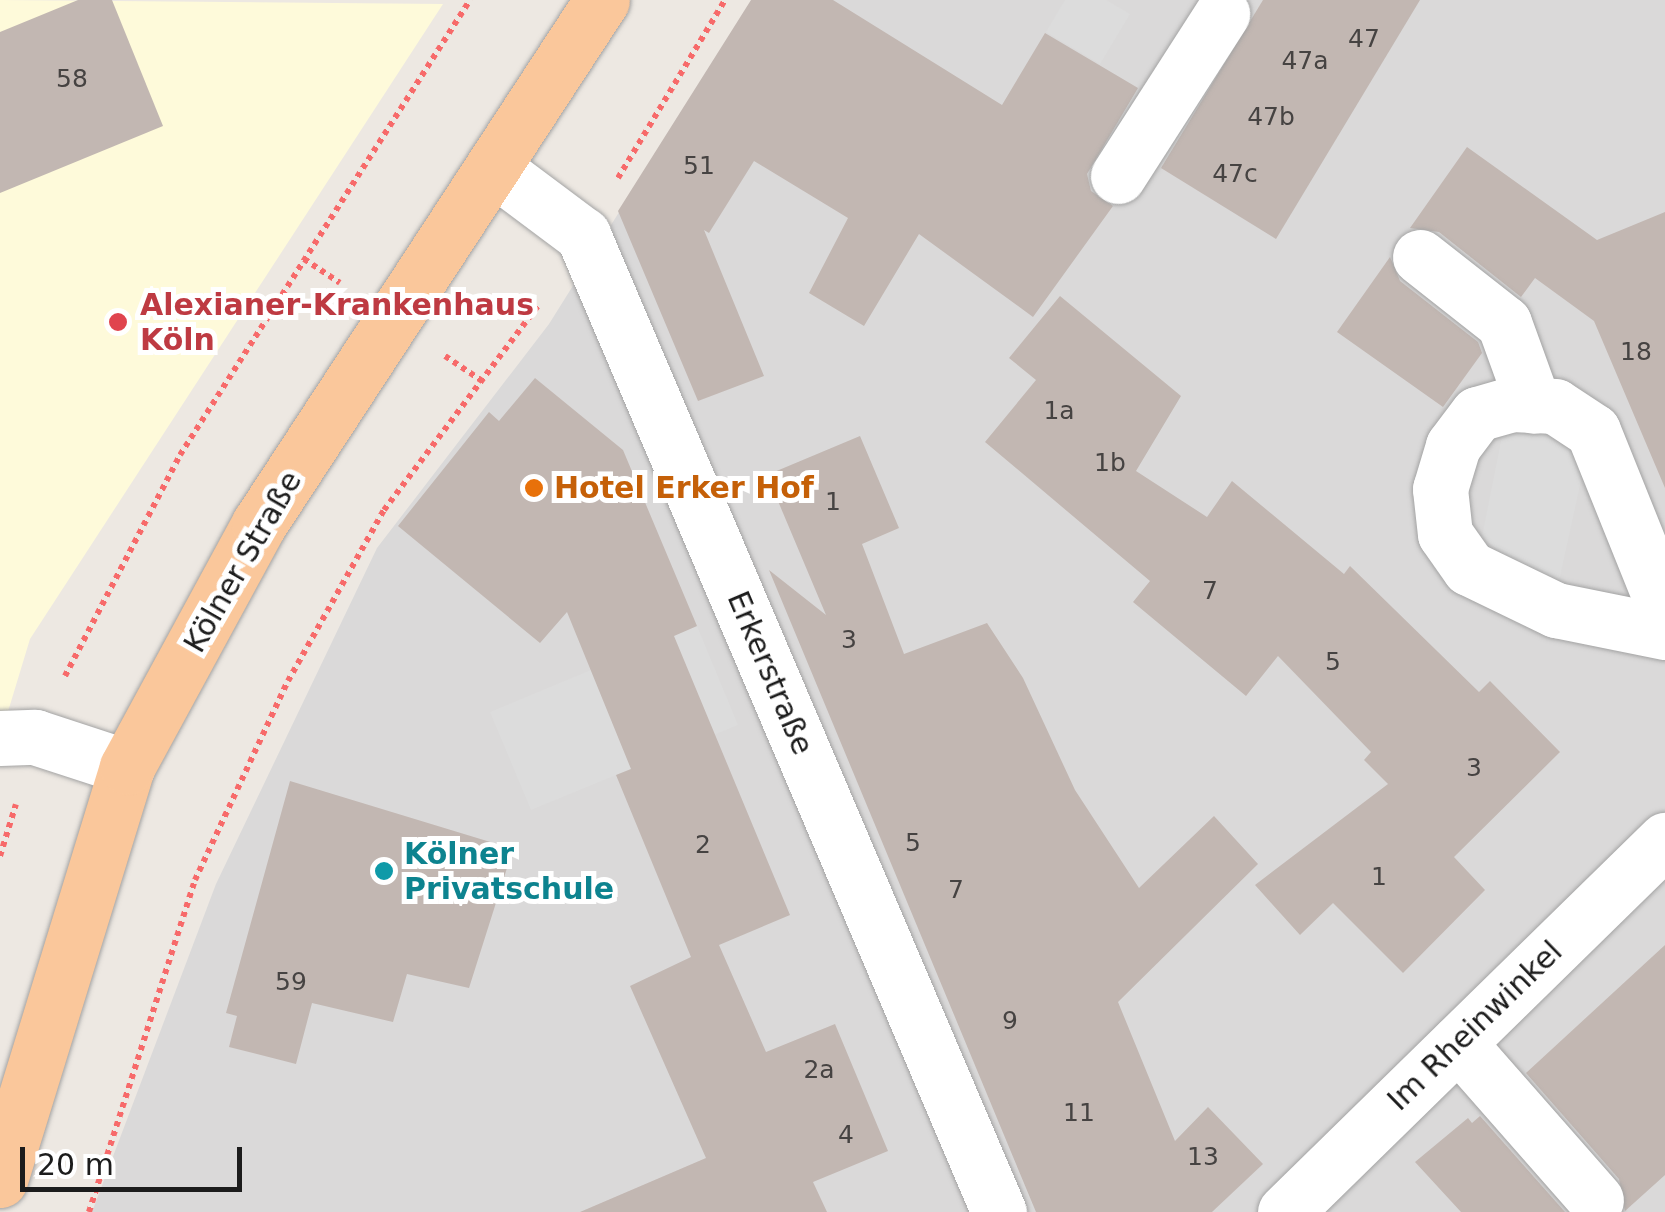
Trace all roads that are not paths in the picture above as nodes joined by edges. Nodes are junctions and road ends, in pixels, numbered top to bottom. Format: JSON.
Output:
{"nodes":[{"id":1,"x":602,"y":0,"type":"edge"},
{"id":2,"x":1217,"y":4,"type":"edge"},
{"id":3,"x":496,"y":170,"type":"junction"},
{"id":4,"x":1118,"y":176,"type":"dead end"},
{"id":5,"x":1420,"y":257,"type":"dead end"},
{"id":6,"x":1534,"y":406,"type":"junction"},
{"id":7,"x":1665,"y":610,"type":"edge"},
{"id":8,"x":1665,"y":632,"type":"edge"},
{"id":9,"x":18,"y":738,"type":"edge"},
{"id":10,"x":127,"y":767,"type":"junction"},
{"id":11,"x":1665,"y":840,"type":"edge"},
{"id":12,"x":1458,"y":1042,"type":"junction"},
{"id":13,"x":0,"y":1180,"type":"edge"},
{"id":14,"x":1596,"y":1200,"type":"dead end"},
{"id":15,"x":999,"y":1212,"type":"edge"},
{"id":16,"x":1285,"y":1212,"type":"edge"}],
"edges":[{"from":1,"to":3,"type":"main road","name":"Kölner Straße"},
{"from":2,"to":4,"type":"street"},
{"from":3,"to":10,"type":"main road","name":"Kölner Straße"},
{"from":3,"to":15,"type":"street","name":"Erkerstraße"},
{"from":5,"to":6,"type":"street"},
{"from":6,"to":7,"type":"street"},
{"from":6,"to":8,"type":"street"},
{"from":9,"to":10,"type":"street"},
{"from":10,"to":13,"type":"main road","name":"Kölner Straße"},
{"from":11,"to":12,"type":"street","name":"Im Rheinwinkel"},
{"from":12,"to":14,"type":"street"},
{"from":12,"to":16,"type":"street","name":"Im Rheinwinkel"}]}
